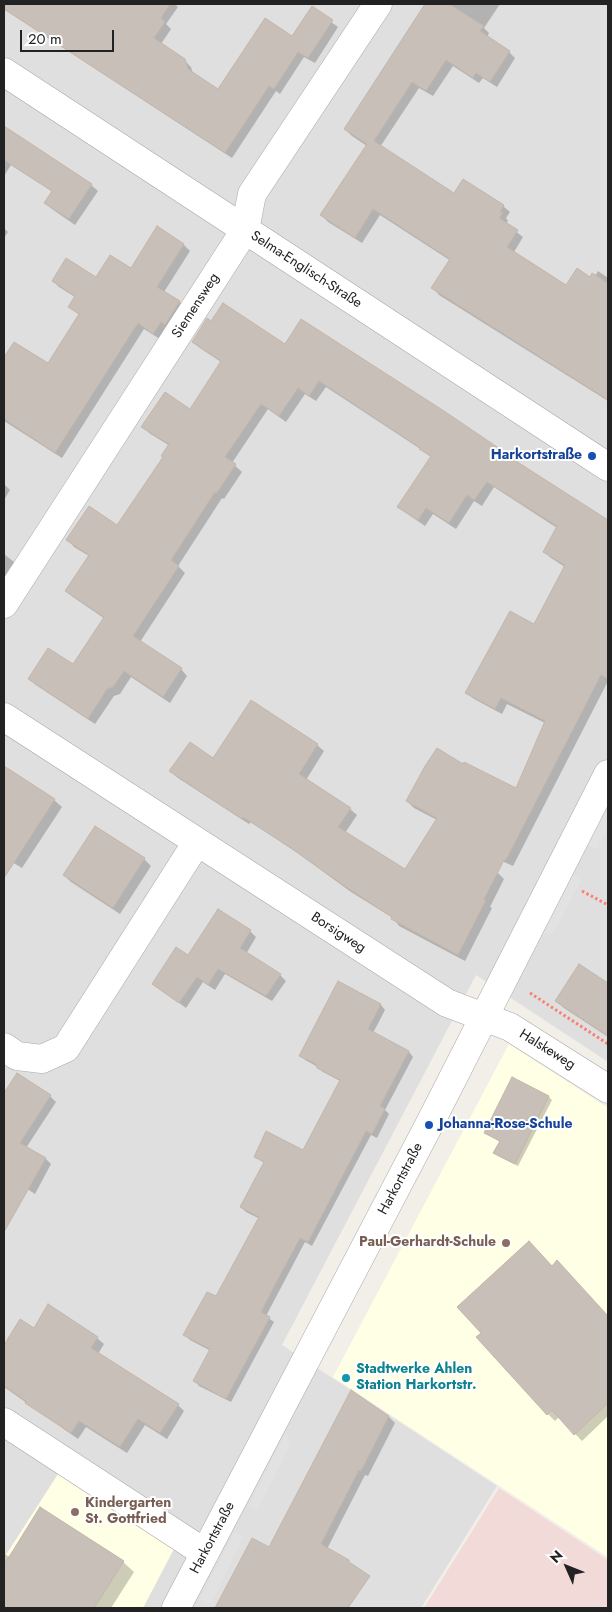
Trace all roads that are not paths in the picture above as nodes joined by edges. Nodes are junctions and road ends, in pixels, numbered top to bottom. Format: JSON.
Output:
{"nodes":[{"id":1,"x":378,"y":4,"type":"edge"},
{"id":2,"x":4,"y":72,"type":"edge"},
{"id":3,"x":245,"y":230,"type":"junction"},
{"id":4,"x":608,"y":467,"type":"edge"},
{"id":5,"x":4,"y":604,"type":"edge"},
{"id":6,"x":4,"y":717,"type":"edge"},
{"id":7,"x":608,"y":774,"type":"edge"},
{"id":8,"x":197,"y":842,"type":"junction"},
{"id":9,"x":484,"y":1016,"type":"junction"},
{"id":10,"x":4,"y":1047,"type":"edge"},
{"id":11,"x":608,"y":1089,"type":"edge"},
{"id":12,"x":4,"y":1422,"type":"edge"},
{"id":13,"x":205,"y":1552,"type":"junction"},
{"id":14,"x":176,"y":1608,"type":"edge"}],
"edges":[{"from":1,"to":3,"type":"street","name":"Siemensweg"},
{"from":2,"to":3,"type":"street","name":"Selma-Englisch-Straße"},
{"from":3,"to":4,"type":"street","name":"Selma-Englisch-Straße"},
{"from":3,"to":5,"type":"street","name":"Siemensweg"},
{"from":6,"to":8,"type":"street","name":"Borsigweg"},
{"from":7,"to":9,"type":"street","name":"Harkortstraße"},
{"from":8,"to":9,"type":"street","name":"Borsigweg"},
{"from":8,"to":10,"type":"street"},
{"from":9,"to":11,"type":"street","name":"Halskeweg"},
{"from":9,"to":13,"type":"street","name":"Harkortstraße"},
{"from":12,"to":13,"type":"street"},
{"from":13,"to":14,"type":"street","name":"Harkortstraße"}]}
